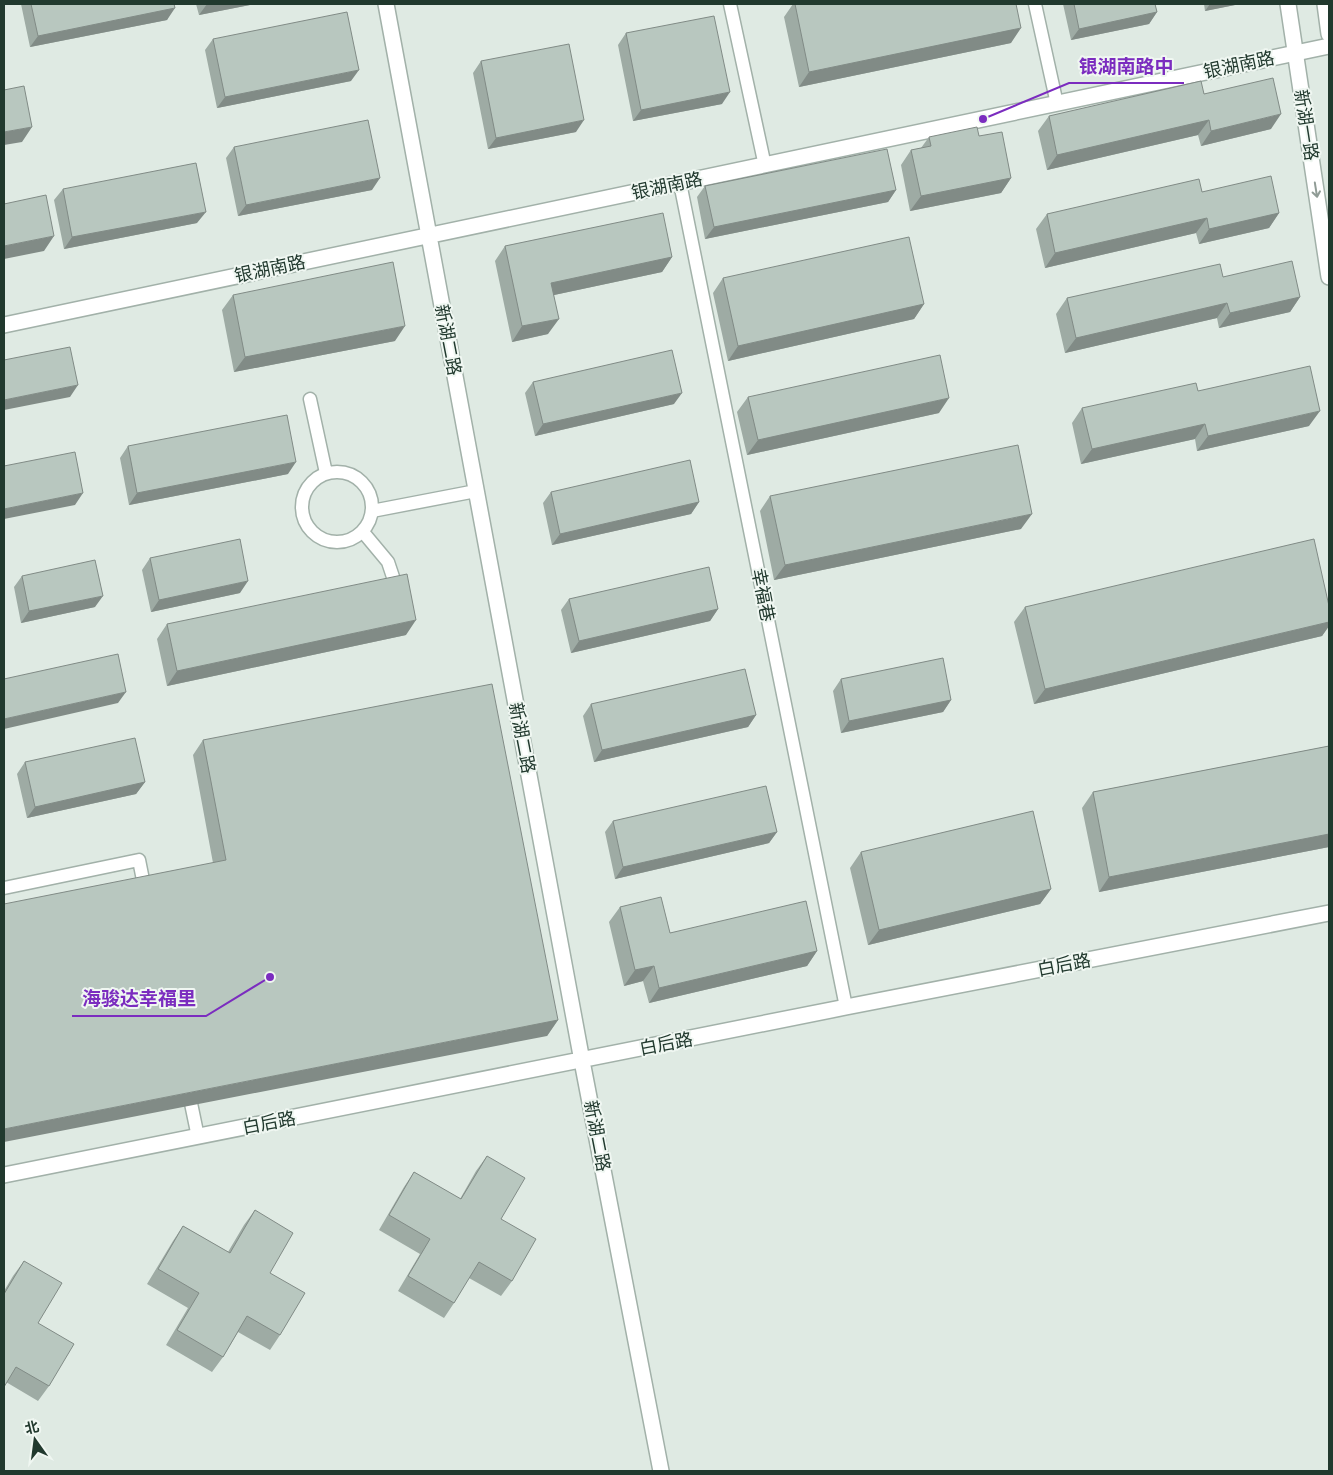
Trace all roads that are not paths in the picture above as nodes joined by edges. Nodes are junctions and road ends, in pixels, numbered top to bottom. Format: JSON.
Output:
{"nodes":[{"id":1,"x":386,"y":4,"type":"edge"},
{"id":2,"x":730,"y":4,"type":"edge"},
{"id":3,"x":1035,"y":4,"type":"edge"},
{"id":4,"x":1288,"y":4,"type":"edge"},
{"id":5,"x":1325,"y":4,"type":"edge"},
{"id":6,"x":1329,"y":34,"type":"edge"},
{"id":7,"x":1329,"y":46,"type":"edge"},
{"id":8,"x":1296,"y":53,"type":"junction"},
{"id":9,"x":1057,"y":104,"type":"junction"},
{"id":10,"x":765,"y":166,"type":"junction"},
{"id":11,"x":680,"y":183,"type":"junction"},
{"id":12,"x":428,"y":236,"type":"junction"},
{"id":13,"x":1329,"y":277,"type":"edge"},
{"id":14,"x":4,"y":325,"type":"edge"},
{"id":15,"x":310,"y":398,"type":"dead end"},
{"id":16,"x":326,"y":473,"type":"junction"},
{"id":17,"x":476,"y":491,"type":"junction"},
{"id":18,"x":372,"y":511,"type":"junction"},
{"id":19,"x":363,"y":532,"type":"junction"},
{"id":20,"x":394,"y":580,"type":"edge"},
{"id":21,"x":4,"y":888,"type":"edge"},
{"id":22,"x":145,"y":890,"type":"edge"},
{"id":23,"x":1329,"y":913,"type":"edge"},
{"id":24,"x":846,"y":1007,"type":"junction"},
{"id":25,"x":582,"y":1061,"type":"junction"},
{"id":26,"x":186,"y":1080,"type":"edge"},
{"id":27,"x":198,"y":1137,"type":"junction"},
{"id":28,"x":4,"y":1175,"type":"edge"},
{"id":29,"x":661,"y":1471,"type":"edge"}],
"edges":[{"from":1,"to":12,"type":"street","name":"新湖二路"},
{"from":2,"to":10,"type":"lane"},
{"from":3,"to":9,"type":"lane"},
{"from":4,"to":8,"type":"street","name":"新湖一路"},
{"from":5,"to":6,"type":"street"},
{"from":7,"to":8,"type":"street","name":"银湖南路"},
{"from":8,"to":9,"type":"street","name":"银湖南路"},
{"from":8,"to":13,"type":"street","name":"新湖一路","one_way":true},
{"from":9,"to":10,"type":"street","name":"银湖南路"},
{"from":10,"to":11,"type":"street","name":"银湖南路"},
{"from":11,"to":12,"type":"street","name":"银湖南路"},
{"from":11,"to":24,"type":"lane","name":"幸福巷"},
{"from":12,"to":14,"type":"street","name":"银湖南路"},
{"from":12,"to":17,"type":"street","name":"新湖二路"},
{"from":15,"to":16,"type":"lane"},
{"from":16,"to":18,"type":"lane"},
{"from":16,"to":19,"type":"lane"},
{"from":17,"to":18,"type":"lane"},
{"from":17,"to":25,"type":"street","name":"新湖二路"},
{"from":18,"to":19,"type":"lane"},
{"from":19,"to":20,"type":"lane"},
{"from":21,"to":22,"type":"lane"},
{"from":23,"to":24,"type":"street","name":"白后路"},
{"from":24,"to":25,"type":"street","name":"白后路"},
{"from":25,"to":27,"type":"street","name":"白后路"},
{"from":25,"to":29,"type":"street","name":"新湖二路"},
{"from":26,"to":27,"type":"lane"},
{"from":27,"to":28,"type":"street","name":"白后路"}]}
